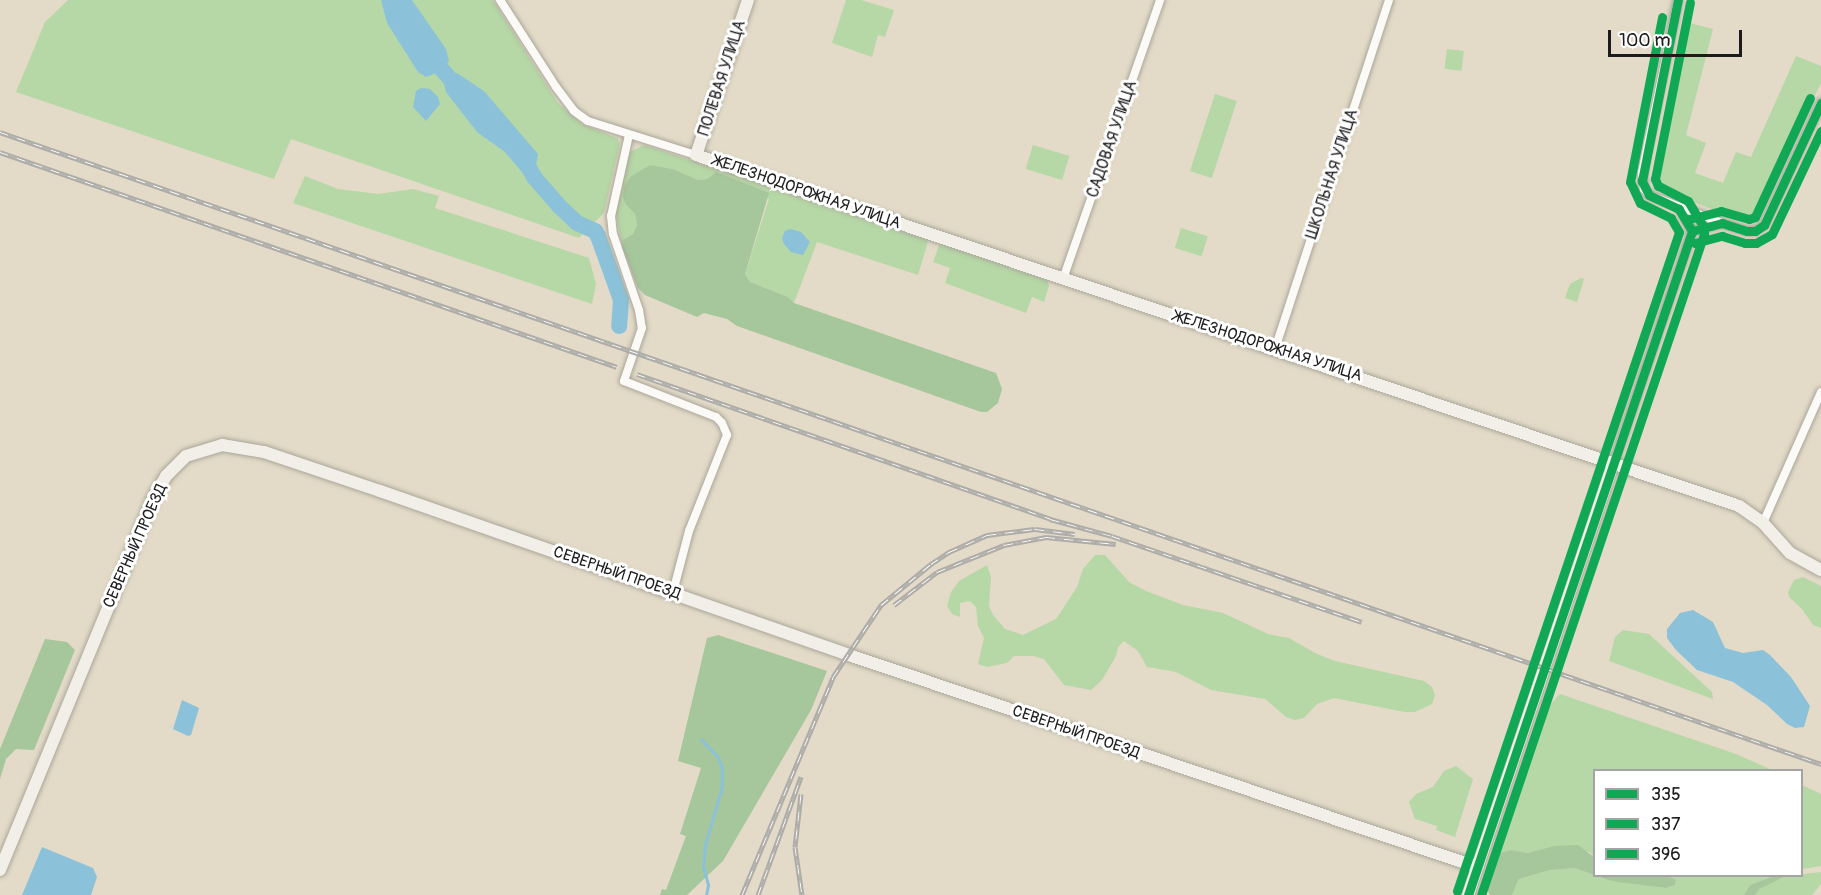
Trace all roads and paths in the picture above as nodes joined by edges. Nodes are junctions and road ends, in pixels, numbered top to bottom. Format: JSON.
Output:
{"nodes":[{"id":1,"x":500,"y":0,"type":"edge"},
{"id":2,"x":748,"y":0,"type":"edge"},
{"id":3,"x":1160,"y":0,"type":"edge"},
{"id":4,"x":1389,"y":0,"type":"edge"},
{"id":5,"x":1678,"y":0,"type":"edge"},
{"id":6,"x":1821,"y":103,"type":"edge"},
{"id":7,"x":629,"y":135,"type":"junction"},
{"id":8,"x":696,"y":155,"type":"junction"},
{"id":9,"x":1679,"y":208,"type":"junction"},
{"id":10,"x":1722,"y":224,"type":"junction"},
{"id":11,"x":1692,"y":231,"type":"junction"},
{"id":12,"x":1063,"y":279,"type":"junction"},
{"id":13,"x":1275,"y":349,"type":"junction"},
{"id":14,"x":1821,"y":392,"type":"edge"},
{"id":15,"x":1614,"y":462,"type":"junction"},
{"id":16,"x":1763,"y":523,"type":"junction"},
{"id":17,"x":1821,"y":570,"type":"edge"},
{"id":18,"x":672,"y":592,"type":"junction"},
{"id":19,"x":1477,"y":867,"type":"junction"},
{"id":20,"x":0,"y":870,"type":"edge"},
{"id":21,"x":1468,"y":895,"type":"edge"}],
"edges":[{"from":1,"to":7,"type":"street"},
{"from":2,"to":8,"type":"street","name":"ПОЛЕВАЯ УЛИЦА"},
{"from":3,"to":12,"type":"street","name":"САДОВАЯ УЛИЦА"},
{"from":4,"to":13,"type":"street","name":"ШКОЛЬНАЯ УЛИЦА"},
{"from":5,"to":9,"type":"street"},
{"from":6,"to":10,"type":"street"},
{"from":7,"to":8,"type":"street"},
{"from":7,"to":18,"type":"street"},
{"from":8,"to":12,"type":"street","name":"ЖЕЛЕЗНОДОРОЖНАЯ УЛИЦА"},
{"from":9,"to":10,"type":"street"},
{"from":9,"to":11,"type":"street"},
{"from":10,"to":11,"type":"street"},
{"from":11,"to":15,"type":"street"},
{"from":12,"to":13,"type":"street","name":"ЖЕЛЕЗНОДОРОЖНАЯ УЛИЦА"},
{"from":13,"to":15,"type":"street","name":"ЖЕЛЕЗНОДОРОЖНАЯ УЛИЦА"},
{"from":14,"to":16,"type":"street"},
{"from":15,"to":16,"type":"street","name":"ЖЕЛЕЗНОДОРОЖНАЯ УЛИЦА"},
{"from":15,"to":19,"type":"street"},
{"from":16,"to":17,"type":"street","name":"ЖЕЛЕЗНОДОРОЖНАЯ УЛИЦА"},
{"from":18,"to":19,"type":"street","name":"СЕВЕРНЫЙ ПРОЕЗД"},
{"from":18,"to":20,"type":"street","name":"СЕВЕРНЫЙ ПРОЕЗД"},
{"from":19,"to":21,"type":"street"}]}
